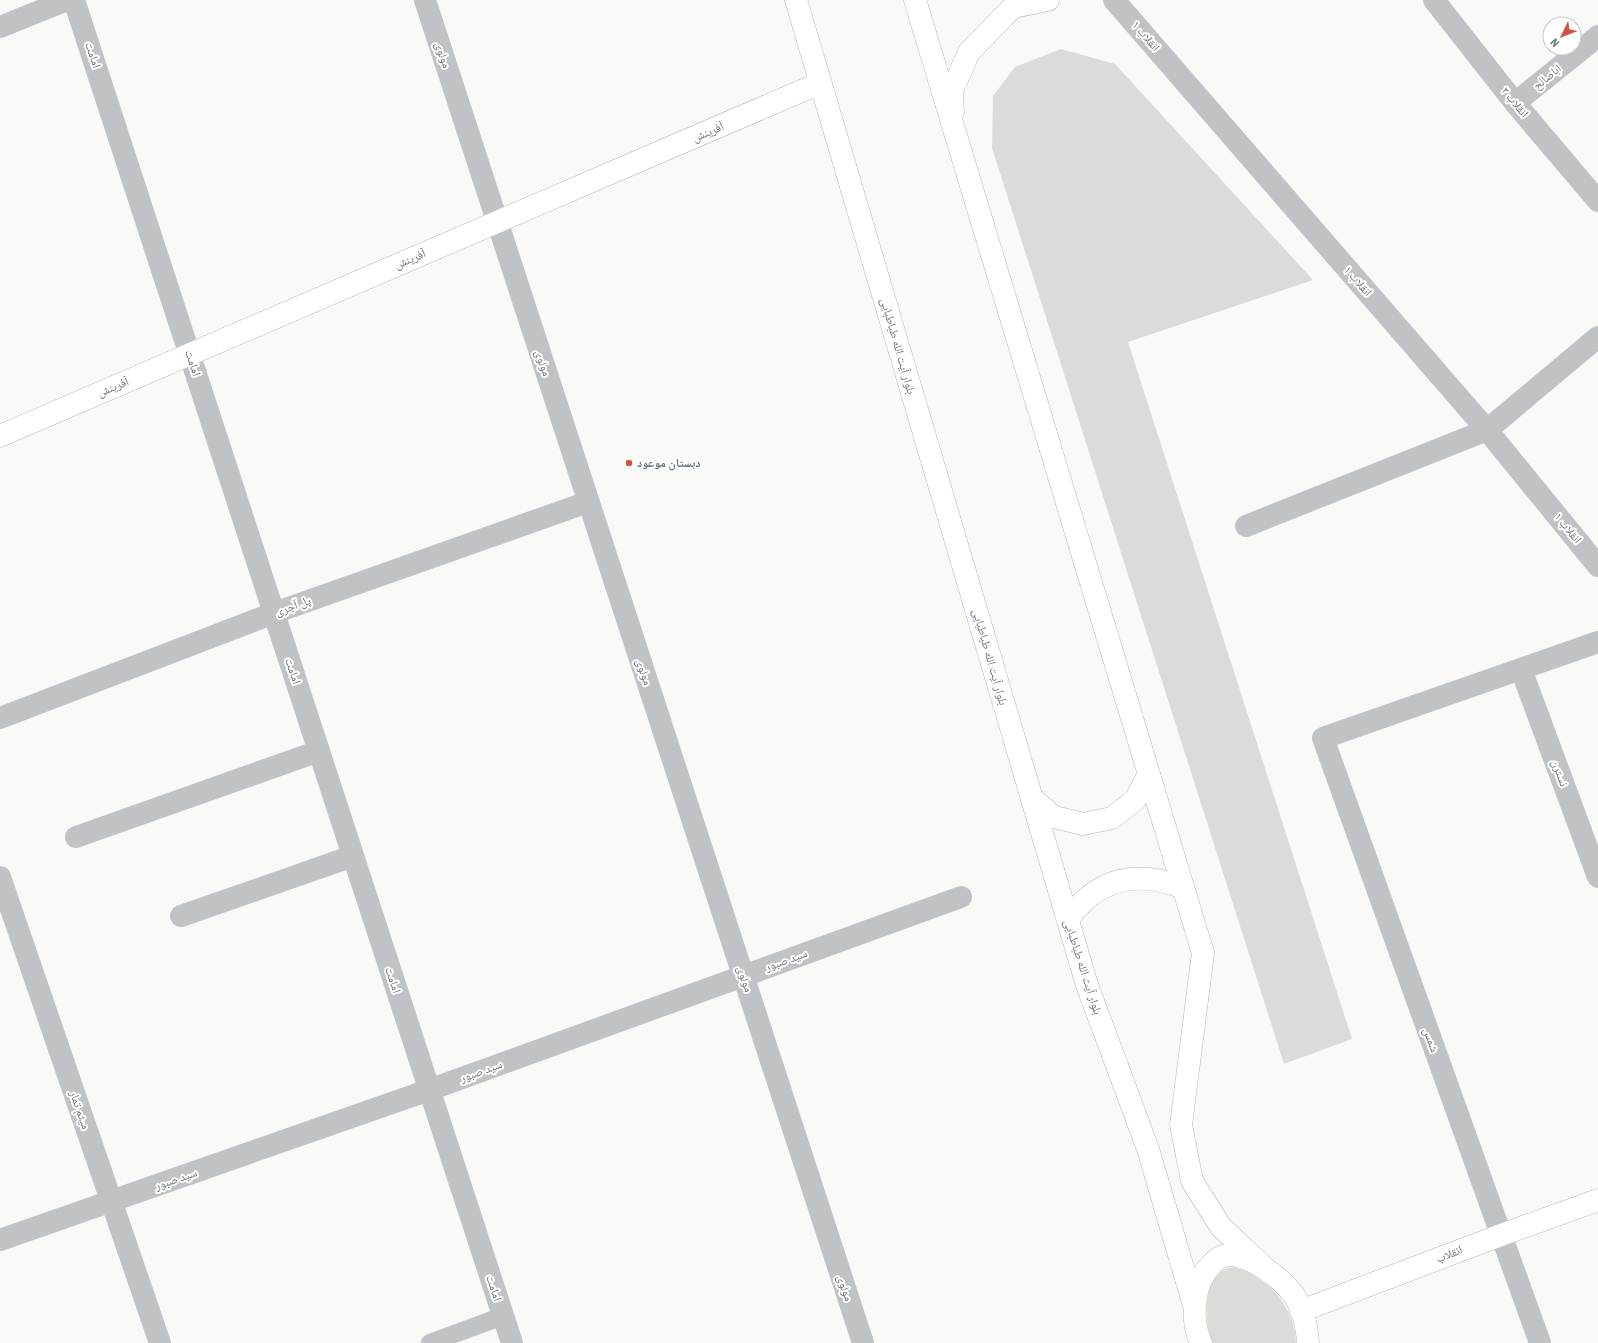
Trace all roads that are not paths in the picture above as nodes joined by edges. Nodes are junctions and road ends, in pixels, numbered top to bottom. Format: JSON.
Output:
{"nodes":[{"id":1,"x":67,"y":0,"type":"edge"},
{"id":2,"x":74,"y":0,"type":"edge"},
{"id":3,"x":425,"y":0,"type":"edge"},
{"id":4,"x":796,"y":0,"type":"edge"},
{"id":5,"x":915,"y":0,"type":"edge"},
{"id":6,"x":1048,"y":0,"type":"edge"},
{"id":7,"x":1114,"y":0,"type":"edge"},
{"id":8,"x":1434,"y":0,"type":"edge"},
{"id":9,"x":0,"y":27,"type":"edge"},
{"id":10,"x":1598,"y":36,"type":"edge"},
{"id":11,"x":820,"y":83,"type":"junction"},
{"id":12,"x":1516,"y":104,"type":"junction"},
{"id":13,"x":955,"y":133,"type":"junction"},
{"id":14,"x":1598,"y":201,"type":"edge"},
{"id":15,"x":498,"y":222,"type":"junction"},
{"id":16,"x":1598,"y":337,"type":"edge"},
{"id":17,"x":190,"y":354,"type":"junction"},
{"id":18,"x":1487,"y":430,"type":"junction"},
{"id":19,"x":0,"y":436,"type":"edge"},
{"id":20,"x":588,"y":502,"type":"junction"},
{"id":21,"x":1246,"y":526,"type":"dead end"},
{"id":22,"x":1598,"y":566,"type":"edge"},
{"id":23,"x":274,"y":613,"type":"junction"},
{"id":24,"x":1598,"y":642,"type":"edge"},
{"id":25,"x":1521,"y":669,"type":"junction"},
{"id":26,"x":0,"y":718,"type":"edge"},
{"id":27,"x":319,"y":751,"type":"junction"},
{"id":28,"x":1149,"y":774,"type":"junction"},
{"id":29,"x":1032,"y":798,"type":"junction"},
{"id":30,"x":76,"y":837,"type":"dead end"},
{"id":31,"x":353,"y":856,"type":"junction"},
{"id":32,"x":0,"y":877,"type":"edge"},
{"id":33,"x":1598,"y":877,"type":"edge"},
{"id":34,"x":1183,"y":888,"type":"junction"},
{"id":35,"x":961,"y":897,"type":"dead end"},
{"id":36,"x":181,"y":916,"type":"dead end"},
{"id":37,"x":1068,"y":919,"type":"junction"},
{"id":38,"x":743,"y":975,"type":"junction"},
{"id":39,"x":429,"y":1090,"type":"junction"},
{"id":40,"x":1598,"y":1200,"type":"edge"},
{"id":41,"x":112,"y":1201,"type":"junction"},
{"id":42,"x":1501,"y":1235,"type":"junction"},
{"id":43,"x":0,"y":1240,"type":"edge"},
{"id":44,"x":1267,"y":1270,"type":"junction"},
{"id":45,"x":1195,"y":1309,"type":"junction"},
{"id":46,"x":1301,"y":1311,"type":"junction"},
{"id":47,"x":503,"y":1316,"type":"junction"},
{"id":48,"x":1198,"y":1342,"type":"edge"},
{"id":49,"x":160,"y":1343,"type":"edge"},
{"id":50,"x":430,"y":1343,"type":"edge"},
{"id":51,"x":512,"y":1343,"type":"edge"},
{"id":52,"x":863,"y":1343,"type":"edge"},
{"id":53,"x":1308,"y":1343,"type":"edge"},
{"id":54,"x":1540,"y":1343,"type":"edge"}],
"edges":[{"from":1,"to":9,"type":"street"},
{"from":2,"to":17,"type":"street","name":"امامت"},
{"from":3,"to":15,"type":"street","name":"مولوی"},
{"from":4,"to":11,"type":"main road","name":"بلوار آیت الله طباطبایی"},
{"from":5,"to":13,"type":"main road"},
{"from":6,"to":13,"type":"main road"},
{"from":7,"to":18,"type":"street","name":"انقلاب ۱"},
{"from":8,"to":12,"type":"street","name":"انقلاب ۲"},
{"from":10,"to":12,"type":"street","name":"اباصالح"},
{"from":11,"to":15,"type":"main road","name":"آفرینش"},
{"from":11,"to":29,"type":"main road","name":"بلوار آیت الله طباطبایی"},
{"from":12,"to":14,"type":"street","name":"انقلاب ۲"},
{"from":13,"to":28,"type":"main road"},
{"from":15,"to":17,"type":"main road","name":"آفرینش"},
{"from":15,"to":20,"type":"street","name":"مولوی"},
{"from":16,"to":18,"type":"street"},
{"from":17,"to":19,"type":"main road","name":"آفرینش"},
{"from":17,"to":23,"type":"street","name":"امامت"},
{"from":18,"to":21,"type":"street"},
{"from":18,"to":22,"type":"street","name":"انقلاب ۱"},
{"from":20,"to":23,"type":"street","name":"پل آجری"},
{"from":20,"to":38,"type":"street","name":"مولوی"},
{"from":23,"to":26,"type":"street","name":"پل آجری"},
{"from":23,"to":27,"type":"street","name":"امامت"},
{"from":24,"to":25,"type":"street"},
{"from":25,"to":33,"type":"street","name":"نسترن"},
{"from":25,"to":42,"type":"street","name":"شمس"},
{"from":27,"to":30,"type":"street"},
{"from":27,"to":31,"type":"street","name":"امامت"},
{"from":28,"to":29,"type":"main road"},
{"from":28,"to":34,"type":"main road"},
{"from":29,"to":37,"type":"main road","name":"بلوار آیت الله طباطبایی"},
{"from":31,"to":36,"type":"street"},
{"from":31,"to":39,"type":"street","name":"امامت"},
{"from":32,"to":41,"type":"street","name":"میثم تمار"},
{"from":34,"to":37,"type":"main road"},
{"from":34,"to":44,"type":"main road"},
{"from":35,"to":38,"type":"street","name":"سید صبور"},
{"from":37,"to":45,"type":"main road","name":"بلوار آیت الله طباطبایی"},
{"from":38,"to":39,"type":"street","name":"سید صبور"},
{"from":38,"to":52,"type":"street","name":"مولوی"},
{"from":39,"to":41,"type":"street","name":"سید صبور"},
{"from":39,"to":47,"type":"street","name":"امامت"},
{"from":40,"to":42,"type":"main road","name":"انقلاب"},
{"from":41,"to":43,"type":"street","name":"سید صبور"},
{"from":41,"to":49,"type":"street","name":"میثم تمار"},
{"from":42,"to":46,"type":"main road","name":"انقلاب"},
{"from":42,"to":54,"type":"street","name":"شمس"},
{"from":44,"to":45,"type":"main road"},
{"from":44,"to":46,"type":"main road"},
{"from":45,"to":48,"type":"main road"},
{"from":46,"to":53,"type":"main road"},
{"from":47,"to":50,"type":"lane"},
{"from":47,"to":51,"type":"street","name":"امامت"}]}
